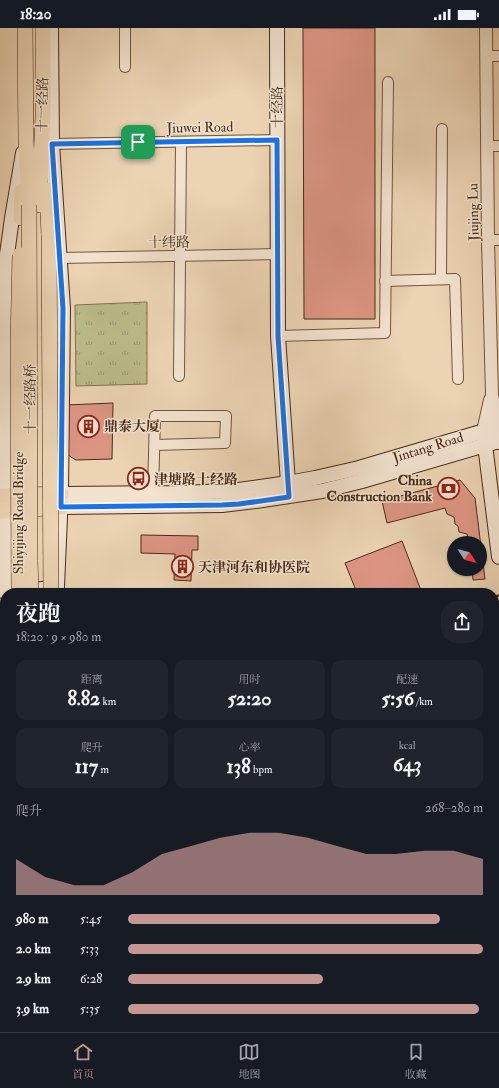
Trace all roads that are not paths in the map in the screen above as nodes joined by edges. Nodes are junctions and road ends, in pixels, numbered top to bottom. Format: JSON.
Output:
{"nodes":[{"id":1,"x":25,"y":28,"type":"edge"},
{"id":2,"x":43,"y":28,"type":"edge"},
{"id":3,"x":51,"y":28,"type":"edge"},
{"id":4,"x":125,"y":28,"type":"edge"},
{"id":5,"x":277,"y":28,"type":"edge"},
{"id":6,"x":486,"y":28,"type":"edge"},
{"id":7,"x":487,"y":56,"type":"junction"},
{"id":8,"x":499,"y":56,"type":"edge"},
{"id":9,"x":125,"y":67,"type":"dead end"},
{"id":10,"x":388,"y":82,"type":"dead end"},
{"id":11,"x":43,"y":116,"type":"junction"},
{"id":12,"x":442,"y":129,"type":"dead end"},
{"id":13,"x":26,"y":140,"type":"junction"},
{"id":14,"x":277,"y":140,"type":"junction"},
{"id":15,"x":181,"y":142,"type":"junction"},
{"id":16,"x":52,"y":144,"type":"junction"},
{"id":17,"x":493,"y":146,"type":"edge"},
{"id":18,"x":34,"y":205,"type":"junction"},
{"id":19,"x":494,"y":240,"type":"edge"},
{"id":20,"x":278,"y":254,"type":"junction"},
{"id":21,"x":180,"y":256,"type":"junction"},
{"id":22,"x":60,"y":258,"type":"junction"},
{"id":23,"x":441,"y":279,"type":"junction"},
{"id":24,"x":385,"y":281,"type":"junction"},
{"id":25,"x":278,"y":336,"type":"junction"},
{"id":26,"x":179,"y":376,"type":"dead end"},
{"id":27,"x":495,"y":378,"type":"edge"},
{"id":28,"x":458,"y":379,"type":"dead end"},
{"id":29,"x":492,"y":395,"type":"junction"},
{"id":30,"x":498,"y":427,"type":"junction"},
{"id":31,"x":483,"y":431,"type":"junction"},
{"id":32,"x":499,"y":442,"type":"edge"},
{"id":33,"x":155,"y":445,"type":"junction"},
{"id":34,"x":485,"y":446,"type":"junction"},
{"id":35,"x":289,"y":490,"type":"junction"},
{"id":36,"x":153,"y":493,"type":"junction"},
{"id":37,"x":4,"y":496,"type":"edge"},
{"id":38,"x":61,"y":500,"type":"junction"},
{"id":39,"x":3,"y":511,"type":"edge"},
{"id":40,"x":499,"y":557,"type":"edge"},
{"id":41,"x":6,"y":588,"type":"edge"},
{"id":42,"x":18,"y":588,"type":"edge"},
{"id":43,"x":31,"y":588,"type":"edge"},
{"id":44,"x":38,"y":588,"type":"edge"},
{"id":45,"x":50,"y":588,"type":"edge"},
{"id":46,"x":51,"y":588,"type":"edge"}],
"edges":[{"from":1,"to":13,"type":"main road","name":"十一经路"},
{"from":2,"to":11,"type":"main road","name":"十一经路"},
{"from":3,"to":16,"type":"main road"},
{"from":4,"to":9,"type":"street"},
{"from":5,"to":14,"type":"main road","name":"十经路"},
{"from":6,"to":7,"type":"street","name":"Jiujing Lu"},
{"from":7,"to":8,"type":"street"},
{"from":7,"to":17,"type":"street","name":"Jiujing Lu"},
{"from":10,"to":24,"type":"street"},
{"from":11,"to":18,"type":"main road","name":"十一经路"},
{"from":11,"to":46,"type":"main road","bridge":true},
{"from":12,"to":23,"type":"street"},
{"from":13,"to":18,"type":"main road","name":"十一经路"},
{"from":13,"to":37,"type":"main road"},
{"from":13,"to":42,"type":"main road","name":"Shiyijing Road Bridge","bridge":true},
{"from":14,"to":15,"type":"street","name":"Jiuwei Road"},
{"from":14,"to":20,"type":"main road","name":"十经路"},
{"from":15,"to":16,"type":"street","name":"Jiuwei Road"},
{"from":15,"to":21,"type":"street"},
{"from":16,"to":22,"type":"main road"},
{"from":17,"to":19,"type":"street","name":"Jiujing Lu"},
{"from":18,"to":43,"type":"main road","name":"十一经路桥","bridge":true},
{"from":18,"to":44,"type":"main road","name":"十一经路桥"},
{"from":19,"to":27,"type":"street","name":"Jiujing Lu"},
{"from":20,"to":21,"type":"street","name":"十纬路"},
{"from":20,"to":25,"type":"main road","name":"十经路"},
{"from":21,"to":22,"type":"street","name":"十纬路"},
{"from":21,"to":26,"type":"street"},
{"from":22,"to":38,"type":"main road"},
{"from":23,"to":24,"type":"street"},
{"from":23,"to":28,"type":"street"},
{"from":24,"to":25,"type":"street"},
{"from":25,"to":35,"type":"main road","name":"十经路"},
{"from":27,"to":29,"type":"street","name":"Jiujing Lu"},
{"from":29,"to":30,"type":"street"},
{"from":29,"to":31,"type":"street"},
{"from":30,"to":31,"type":"main road","name":"Jintang Road"},
{"from":30,"to":32,"type":"main road"},
{"from":31,"to":34,"type":"main road"},
{"from":31,"to":35,"type":"main road","name":"Jintang Road"},
{"from":32,"to":34,"type":"main road","name":"Jintang Road"},
{"from":33,"to":33,"type":"street"},
{"from":33,"to":36,"type":"street"},
{"from":34,"to":35,"type":"main road","name":"Jintang Road"},
{"from":34,"to":40,"type":"main road"},
{"from":35,"to":36,"type":"main road","name":"Jintang Road"},
{"from":35,"to":38,"type":"main road","name":"Jintang Road"},
{"from":36,"to":38,"type":"main road","name":"Jintang Road"},
{"from":37,"to":38,"type":"main road","name":"Jintang Road"},
{"from":37,"to":39,"type":"main road"},
{"from":38,"to":39,"type":"main road","name":"Jintang Road"},
{"from":38,"to":45,"type":"main road"},
{"from":39,"to":41,"type":"main road"}]}
